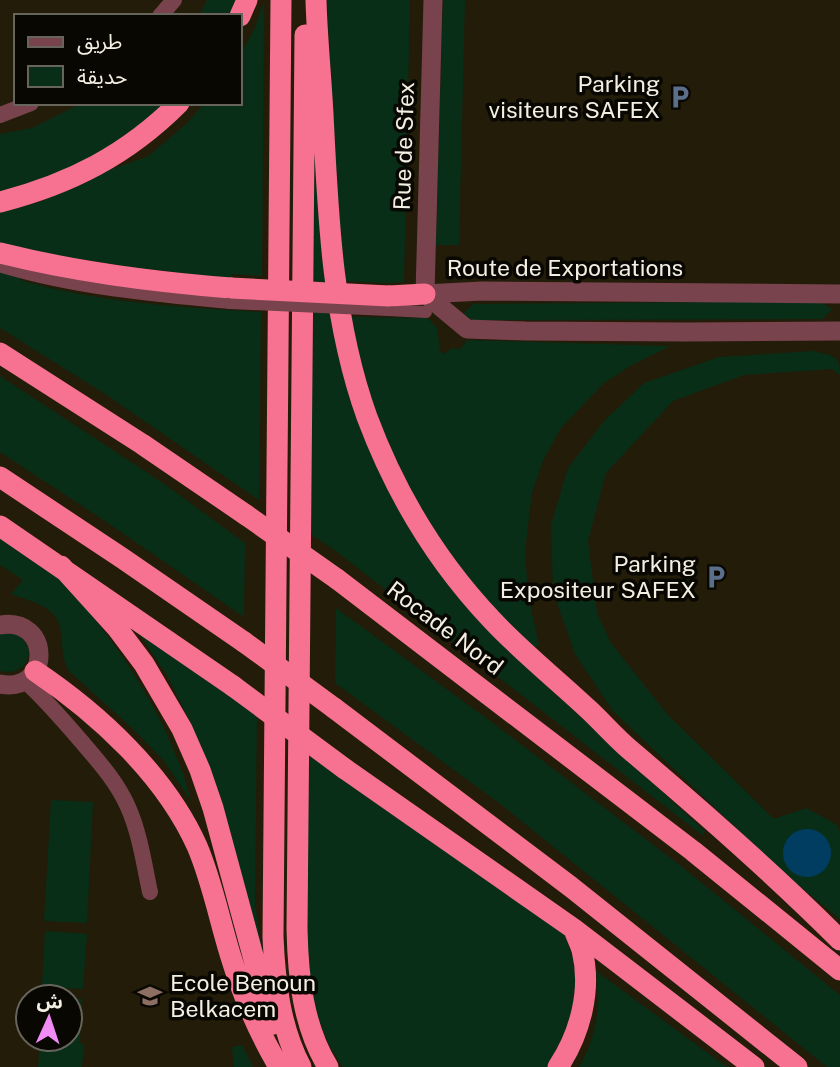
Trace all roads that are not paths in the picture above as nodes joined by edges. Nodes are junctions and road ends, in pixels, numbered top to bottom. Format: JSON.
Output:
{"nodes":[{"id":1,"x":174,"y":0,"type":"edge"},
{"id":2,"x":281,"y":0,"type":"edge"},
{"id":3,"x":306,"y":0,"type":"edge"},
{"id":4,"x":316,"y":0,"type":"edge"},
{"id":5,"x":433,"y":0,"type":"edge"},
{"id":6,"x":161,"y":14,"type":"edge"},
{"id":7,"x":26,"y":105,"type":"edge"},
{"id":8,"x":177,"y":105,"type":"edge"},
{"id":9,"x":0,"y":115,"type":"edge"},
{"id":10,"x":0,"y":202,"type":"edge"},
{"id":11,"x":1,"y":260,"type":"edge"},
{"id":12,"x":840,"y":294,"type":"edge"},
{"id":13,"x":425,"y":303,"type":"junction"},
{"id":14,"x":840,"y":331,"type":"edge"},
{"id":15,"x":0,"y":353,"type":"edge"},
{"id":16,"x":0,"y":477,"type":"edge"},
{"id":17,"x":0,"y":526,"type":"edge"},
{"id":18,"x":61,"y":566,"type":"junction"},
{"id":19,"x":3,"y":622,"type":"edge"},
{"id":20,"x":14,"y":683,"type":"edge"},
{"id":21,"x":150,"y":892,"type":"dead end"},
{"id":22,"x":574,"y":929,"type":"junction"},
{"id":23,"x":840,"y":940,"type":"edge"},
{"id":24,"x":840,"y":970,"type":"edge"},
{"id":25,"x":279,"y":1067,"type":"edge"},
{"id":26,"x":294,"y":1067,"type":"edge"},
{"id":27,"x":301,"y":1067,"type":"edge"},
{"id":28,"x":328,"y":1067,"type":"edge"},
{"id":29,"x":558,"y":1067,"type":"edge"},
{"id":30,"x":754,"y":1067,"type":"edge"},
{"id":31,"x":797,"y":1067,"type":"edge"}],
"edges":[{"from":1,"to":6,"type":"street"},
{"from":2,"to":27,"type":"highway"},
{"from":3,"to":28,"type":"highway"},
{"from":4,"to":23,"type":"highway"},
{"from":5,"to":13,"type":"street","name":"Rue de Sfex"},
{"from":7,"to":9,"type":"street"},
{"from":8,"to":10,"type":"highway"},
{"from":11,"to":13,"type":"highway","bridge":true},
{"from":12,"to":13,"type":"street","name":"Route de Exportations"},
{"from":13,"to":14,"type":"street","name":"Route de Exportations"},
{"from":15,"to":24,"type":"highway","name":"Rocade Nord","bridge":true},
{"from":16,"to":31,"type":"highway","bridge":true},
{"from":17,"to":18,"type":"highway"},
{"from":18,"to":22,"type":"highway","bridge":true},
{"from":18,"to":26,"type":"highway"},
{"from":19,"to":20,"type":"street"},
{"from":20,"to":21,"type":"street"},
{"from":20,"to":25,"type":"highway"},
{"from":22,"to":29,"type":"highway"},
{"from":22,"to":30,"type":"highway"}]}
